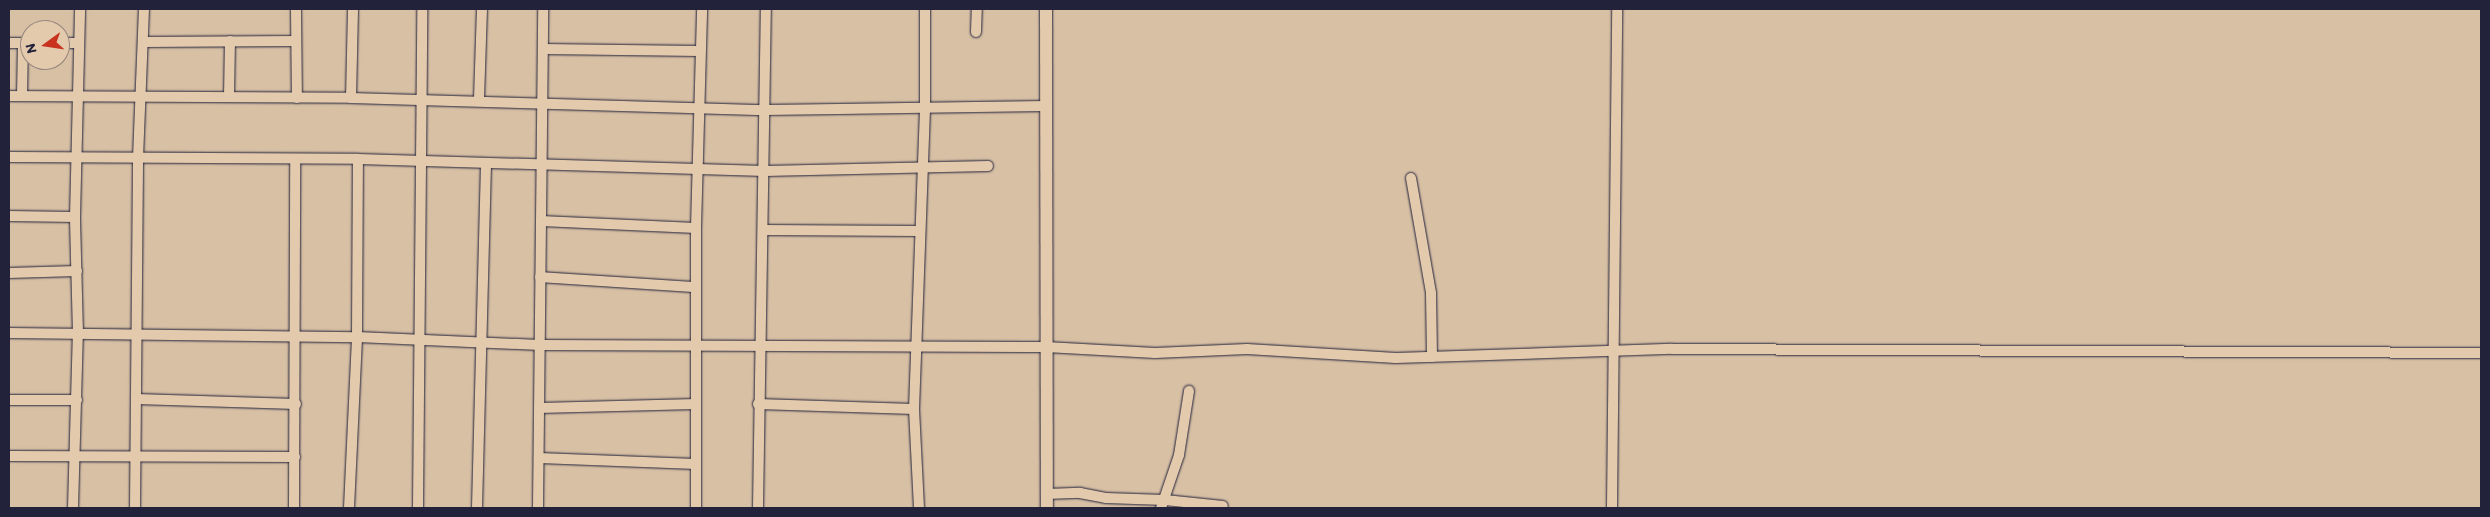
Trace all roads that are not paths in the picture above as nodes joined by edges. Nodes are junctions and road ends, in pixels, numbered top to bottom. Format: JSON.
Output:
{"nodes":[{"id":1,"x":80,"y":9,"type":"edge"},
{"id":2,"x":144,"y":9,"type":"edge"},
{"id":3,"x":296,"y":9,"type":"edge"},
{"id":4,"x":353,"y":9,"type":"edge"},
{"id":5,"x":422,"y":9,"type":"edge"},
{"id":6,"x":482,"y":9,"type":"edge"},
{"id":7,"x":543,"y":9,"type":"edge"},
{"id":8,"x":702,"y":9,"type":"edge"},
{"id":9,"x":766,"y":9,"type":"edge"},
{"id":10,"x":925,"y":9,"type":"edge"},
{"id":11,"x":977,"y":9,"type":"edge"},
{"id":12,"x":1046,"y":9,"type":"edge"},
{"id":13,"x":1618,"y":9,"type":"edge"},
{"id":14,"x":976,"y":32,"type":"dead end"},
{"id":15,"x":296,"y":40,"type":"junction"},
{"id":16,"x":230,"y":41,"type":"junction"},
{"id":17,"x":143,"y":42,"type":"junction"},
{"id":18,"x":70,"y":43,"type":"edge"},
{"id":19,"x":79,"y":43,"type":"junction"},
{"id":20,"x":543,"y":49,"type":"junction"},
{"id":21,"x":700,"y":51,"type":"junction"},
{"id":22,"x":24,"y":70,"type":"edge"},
{"id":23,"x":142,"y":95,"type":"junction"},
{"id":24,"x":9,"y":96,"type":"edge"},
{"id":25,"x":22,"y":96,"type":"junction"},
{"id":26,"x":79,"y":97,"type":"junction"},
{"id":27,"x":229,"y":97,"type":"junction"},
{"id":28,"x":297,"y":98,"type":"junction"},
{"id":29,"x":351,"y":98,"type":"junction"},
{"id":30,"x":420,"y":98,"type":"junction"},
{"id":31,"x":479,"y":99,"type":"junction"},
{"id":32,"x":541,"y":102,"type":"junction"},
{"id":33,"x":1044,"y":106,"type":"junction"},
{"id":34,"x":699,"y":108,"type":"junction"},
{"id":35,"x":925,"y":108,"type":"junction"},
{"id":36,"x":765,"y":110,"type":"junction"},
{"id":37,"x":9,"y":157,"type":"edge"},
{"id":38,"x":76,"y":157,"type":"junction"},
{"id":39,"x":138,"y":158,"type":"junction"},
{"id":40,"x":295,"y":159,"type":"junction"},
{"id":41,"x":358,"y":159,"type":"junction"},
{"id":42,"x":420,"y":163,"type":"junction"},
{"id":43,"x":486,"y":165,"type":"junction"},
{"id":44,"x":988,"y":166,"type":"dead end"},
{"id":45,"x":541,"y":167,"type":"junction"},
{"id":46,"x":922,"y":168,"type":"junction"},
{"id":47,"x":697,"y":170,"type":"junction"},
{"id":48,"x":765,"y":171,"type":"junction"},
{"id":49,"x":1411,"y":178,"type":"dead end"},
{"id":50,"x":9,"y":216,"type":"edge"},
{"id":51,"x":75,"y":217,"type":"junction"},
{"id":52,"x":540,"y":221,"type":"junction"},
{"id":53,"x":696,"y":228,"type":"junction"},
{"id":54,"x":763,"y":230,"type":"junction"},
{"id":55,"x":920,"y":231,"type":"junction"},
{"id":56,"x":77,"y":272,"type":"junction"},
{"id":57,"x":9,"y":273,"type":"edge"},
{"id":58,"x":540,"y":277,"type":"junction"},
{"id":59,"x":696,"y":287,"type":"junction"},
{"id":60,"x":9,"y":333,"type":"edge"},
{"id":61,"x":78,"y":334,"type":"junction"},
{"id":62,"x":135,"y":334,"type":"junction"},
{"id":63,"x":296,"y":336,"type":"junction"},
{"id":64,"x":357,"y":337,"type":"junction"},
{"id":65,"x":418,"y":339,"type":"junction"},
{"id":66,"x":480,"y":343,"type":"junction"},
{"id":67,"x":540,"y":345,"type":"junction"},
{"id":68,"x":758,"y":345,"type":"junction"},
{"id":69,"x":696,"y":347,"type":"junction"},
{"id":70,"x":1046,"y":347,"type":"junction"},
{"id":71,"x":917,"y":348,"type":"junction"},
{"id":72,"x":1615,"y":352,"type":"junction"},
{"id":73,"x":2481,"y":353,"type":"edge"},
{"id":74,"x":1432,"y":357,"type":"junction"},
{"id":75,"x":1189,"y":391,"type":"dead end"},
{"id":76,"x":136,"y":399,"type":"junction"},
{"id":77,"x":9,"y":400,"type":"edge"},
{"id":78,"x":77,"y":400,"type":"junction"},
{"id":79,"x":296,"y":404,"type":"junction"},
{"id":80,"x":696,"y":404,"type":"junction"},
{"id":81,"x":758,"y":404,"type":"junction"},
{"id":82,"x":539,"y":408,"type":"junction"},
{"id":83,"x":914,"y":409,"type":"junction"},
{"id":84,"x":9,"y":456,"type":"edge"},
{"id":85,"x":75,"y":456,"type":"junction"},
{"id":86,"x":135,"y":456,"type":"junction"},
{"id":87,"x":295,"y":457,"type":"junction"},
{"id":88,"x":539,"y":458,"type":"junction"},
{"id":89,"x":696,"y":464,"type":"junction"},
{"id":90,"x":1046,"y":494,"type":"junction"},
{"id":91,"x":1163,"y":504,"type":"edge"},
{"id":92,"x":1205,"y":506,"type":"edge"},
{"id":93,"x":1223,"y":506,"type":"dead end"},
{"id":94,"x":73,"y":508,"type":"edge"},
{"id":95,"x":135,"y":508,"type":"edge"},
{"id":96,"x":294,"y":508,"type":"edge"},
{"id":97,"x":350,"y":508,"type":"edge"},
{"id":98,"x":418,"y":508,"type":"edge"},
{"id":99,"x":478,"y":508,"type":"edge"},
{"id":100,"x":538,"y":508,"type":"edge"},
{"id":101,"x":696,"y":508,"type":"edge"},
{"id":102,"x":758,"y":508,"type":"edge"},
{"id":103,"x":919,"y":508,"type":"edge"},
{"id":104,"x":1046,"y":508,"type":"edge"},
{"id":105,"x":1612,"y":508,"type":"edge"}],
"edges":[{"from":1,"to":19,"type":"street"},
{"from":2,"to":17,"type":"street"},
{"from":3,"to":15,"type":"street"},
{"from":4,"to":29,"type":"street"},
{"from":5,"to":30,"type":"street"},
{"from":6,"to":31,"type":"street"},
{"from":7,"to":20,"type":"street"},
{"from":8,"to":21,"type":"street"},
{"from":9,"to":36,"type":"street"},
{"from":10,"to":35,"type":"street"},
{"from":11,"to":14,"type":"street"},
{"from":12,"to":33,"type":"street"},
{"from":13,"to":72,"type":"street"},
{"from":15,"to":16,"type":"street"},
{"from":15,"to":28,"type":"street"},
{"from":16,"to":17,"type":"street"},
{"from":16,"to":27,"type":"street"},
{"from":17,"to":23,"type":"street"},
{"from":18,"to":19,"type":"street"},
{"from":19,"to":26,"type":"street"},
{"from":20,"to":21,"type":"street"},
{"from":20,"to":32,"type":"street"},
{"from":21,"to":34,"type":"street"},
{"from":22,"to":25,"type":"street"},
{"from":23,"to":26,"type":"street"},
{"from":23,"to":27,"type":"street"},
{"from":23,"to":39,"type":"street"},
{"from":24,"to":25,"type":"street"},
{"from":25,"to":26,"type":"street"},
{"from":26,"to":38,"type":"street"},
{"from":27,"to":28,"type":"street"},
{"from":28,"to":29,"type":"street"},
{"from":29,"to":30,"type":"street"},
{"from":30,"to":31,"type":"street"},
{"from":30,"to":42,"type":"street"},
{"from":31,"to":32,"type":"street"},
{"from":32,"to":34,"type":"street"},
{"from":32,"to":45,"type":"street"},
{"from":33,"to":35,"type":"street"},
{"from":33,"to":70,"type":"street"},
{"from":34,"to":36,"type":"street"},
{"from":34,"to":47,"type":"street"},
{"from":35,"to":36,"type":"street"},
{"from":35,"to":46,"type":"street"},
{"from":36,"to":48,"type":"street"},
{"from":37,"to":38,"type":"street"},
{"from":38,"to":39,"type":"street"},
{"from":38,"to":51,"type":"street"},
{"from":39,"to":40,"type":"street"},
{"from":39,"to":62,"type":"street"},
{"from":40,"to":41,"type":"street"},
{"from":40,"to":63,"type":"street"},
{"from":41,"to":42,"type":"street"},
{"from":41,"to":64,"type":"street"},
{"from":42,"to":43,"type":"street"},
{"from":42,"to":65,"type":"street"},
{"from":43,"to":45,"type":"street"},
{"from":43,"to":66,"type":"street"},
{"from":44,"to":46,"type":"street"},
{"from":45,"to":47,"type":"street"},
{"from":45,"to":52,"type":"street"},
{"from":46,"to":48,"type":"street"},
{"from":46,"to":55,"type":"street"},
{"from":47,"to":48,"type":"street"},
{"from":47,"to":53,"type":"street"},
{"from":48,"to":54,"type":"street"},
{"from":49,"to":74,"type":"street"},
{"from":50,"to":51,"type":"street"},
{"from":51,"to":56,"type":"street"},
{"from":52,"to":53,"type":"street"},
{"from":52,"to":58,"type":"street"},
{"from":53,"to":59,"type":"street"},
{"from":54,"to":55,"type":"street"},
{"from":54,"to":68,"type":"street"},
{"from":55,"to":71,"type":"street"},
{"from":56,"to":57,"type":"street"},
{"from":56,"to":61,"type":"street"},
{"from":58,"to":59,"type":"street"},
{"from":58,"to":67,"type":"street"},
{"from":59,"to":69,"type":"street"},
{"from":60,"to":61,"type":"street"},
{"from":61,"to":62,"type":"street"},
{"from":61,"to":78,"type":"street"},
{"from":62,"to":63,"type":"street"},
{"from":62,"to":76,"type":"street"},
{"from":63,"to":64,"type":"street"},
{"from":63,"to":79,"type":"street"},
{"from":64,"to":65,"type":"street"},
{"from":64,"to":97,"type":"street"},
{"from":65,"to":66,"type":"street"},
{"from":65,"to":98,"type":"street"},
{"from":66,"to":67,"type":"street"},
{"from":66,"to":99,"type":"street"},
{"from":67,"to":69,"type":"street"},
{"from":67,"to":82,"type":"street"},
{"from":68,"to":69,"type":"street"},
{"from":68,"to":71,"type":"street"},
{"from":68,"to":81,"type":"street"},
{"from":69,"to":80,"type":"street"},
{"from":70,"to":71,"type":"street"},
{"from":70,"to":74,"type":"street"},
{"from":70,"to":90,"type":"street"},
{"from":71,"to":83,"type":"street"},
{"from":72,"to":73,"type":"street"},
{"from":72,"to":74,"type":"street"},
{"from":72,"to":105,"type":"street"},
{"from":75,"to":91,"type":"street"},
{"from":76,"to":79,"type":"street"},
{"from":76,"to":86,"type":"street"},
{"from":77,"to":78,"type":"street"},
{"from":78,"to":85,"type":"street"},
{"from":79,"to":87,"type":"street"},
{"from":80,"to":82,"type":"street"},
{"from":80,"to":89,"type":"street"},
{"from":81,"to":83,"type":"street"},
{"from":81,"to":102,"type":"street"},
{"from":82,"to":88,"type":"street"},
{"from":83,"to":103,"type":"street"},
{"from":84,"to":85,"type":"street"},
{"from":85,"to":86,"type":"street"},
{"from":85,"to":94,"type":"street"},
{"from":86,"to":87,"type":"street"},
{"from":86,"to":95,"type":"street"},
{"from":87,"to":96,"type":"street"},
{"from":88,"to":89,"type":"street"},
{"from":88,"to":100,"type":"street"},
{"from":89,"to":101,"type":"street"},
{"from":90,"to":91,"type":"street"},
{"from":90,"to":104,"type":"street"},
{"from":91,"to":92,"type":"street"},
{"from":92,"to":93,"type":"street"}]}
